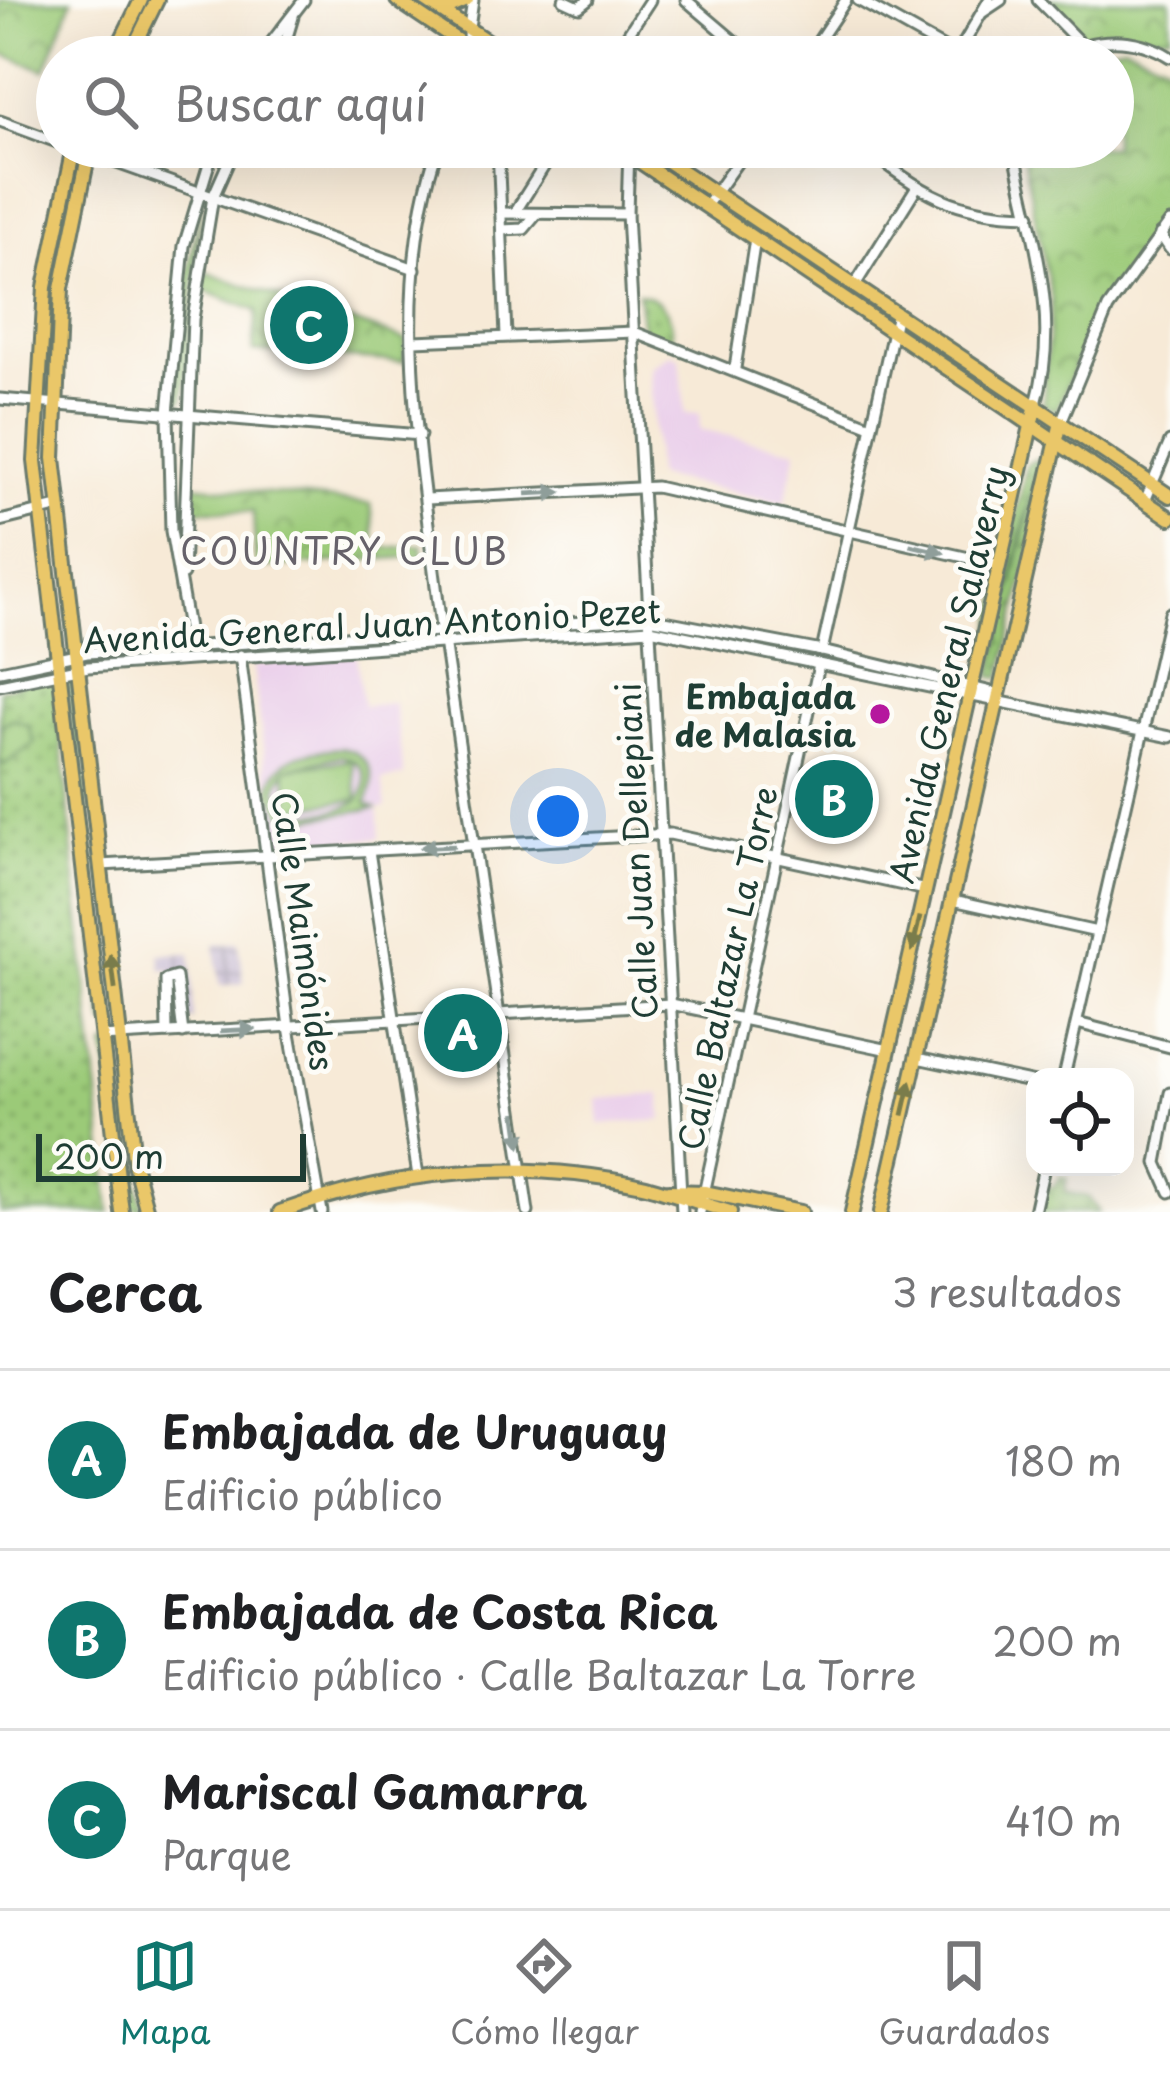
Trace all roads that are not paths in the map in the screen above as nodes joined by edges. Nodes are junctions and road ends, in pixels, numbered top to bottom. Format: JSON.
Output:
{"nodes":[{"id":1,"x":141,"y":0,"type":"edge"},
{"id":2,"x":157,"y":0,"type":"edge"},
{"id":3,"x":304,"y":0,"type":"edge"},
{"id":4,"x":397,"y":0,"type":"edge"},
{"id":5,"x":425,"y":0,"type":"edge"},
{"id":6,"x":470,"y":0,"type":"edge"},
{"id":7,"x":565,"y":0,"type":"edge"},
{"id":8,"x":588,"y":0,"type":"edge"},
{"id":9,"x":650,"y":0,"type":"edge"},
{"id":10,"x":686,"y":0,"type":"edge"},
{"id":11,"x":846,"y":0,"type":"edge"},
{"id":12,"x":858,"y":0,"type":"edge"},
{"id":13,"x":988,"y":0,"type":"edge"},
{"id":14,"x":1001,"y":0,"type":"edge"},
{"id":15,"x":1038,"y":0,"type":"edge"},
{"id":16,"x":442,"y":11,"type":"junction"},
{"id":17,"x":983,"y":12,"type":"junction"},
{"id":18,"x":293,"y":17,"type":"junction"},
{"id":19,"x":469,"y":29,"type":"junction"},
{"id":20,"x":123,"y":36,"type":"edge"},
{"id":21,"x":139,"y":36,"type":"edge"},
{"id":22,"x":274,"y":36,"type":"edge"},
{"id":23,"x":288,"y":36,"type":"edge"},
{"id":24,"x":451,"y":36,"type":"edge"},
{"id":25,"x":468,"y":36,"type":"edge"},
{"id":26,"x":480,"y":36,"type":"edge"},
{"id":27,"x":627,"y":36,"type":"edge"},
{"id":28,"x":728,"y":36,"type":"edge"},
{"id":29,"x":822,"y":36,"type":"edge"},
{"id":30,"x":923,"y":36,"type":"edge"},
{"id":31,"x":970,"y":36,"type":"edge"},
{"id":32,"x":1069,"y":36,"type":"edge"},
{"id":33,"x":1170,"y":41,"type":"edge"},
{"id":34,"x":1134,"y":43,"type":"edge"},
{"id":35,"x":1147,"y":45,"type":"junction"},
{"id":36,"x":1170,"y":56,"type":"edge"},
{"id":37,"x":0,"y":121,"type":"edge"},
{"id":38,"x":36,"y":134,"type":"edge"},
{"id":39,"x":75,"y":168,"type":"edge"},
{"id":40,"x":77,"y":168,"type":"edge"},
{"id":41,"x":134,"y":168,"type":"edge"},
{"id":42,"x":205,"y":168,"type":"edge"},
{"id":43,"x":226,"y":168,"type":"edge"},
{"id":44,"x":433,"y":168,"type":"edge"},
{"id":45,"x":499,"y":168,"type":"edge"},
{"id":46,"x":543,"y":168,"type":"edge"},
{"id":47,"x":625,"y":168,"type":"edge"},
{"id":48,"x":651,"y":168,"type":"edge"},
{"id":49,"x":678,"y":168,"type":"edge"},
{"id":50,"x":734,"y":168,"type":"edge"},
{"id":51,"x":891,"y":168,"type":"edge"},
{"id":52,"x":1019,"y":168,"type":"edge"},
{"id":53,"x":916,"y":188,"type":"junction"},
{"id":54,"x":196,"y":191,"type":"junction"},
{"id":55,"x":717,"y":194,"type":"junction"},
{"id":56,"x":213,"y":197,"type":"junction"},
{"id":57,"x":706,"y":206,"type":"junction"},
{"id":58,"x":517,"y":209,"type":"junction"},
{"id":59,"x":501,"y":213,"type":"junction"},
{"id":60,"x":627,"y":214,"type":"junction"},
{"id":61,"x":1030,"y":215,"type":"junction"},
{"id":62,"x":535,"y":217,"type":"junction"},
{"id":63,"x":1170,"y":222,"type":"edge"},
{"id":64,"x":502,"y":230,"type":"junction"},
{"id":65,"x":1160,"y":234,"type":"junction"},
{"id":66,"x":755,"y":239,"type":"junction"},
{"id":67,"x":796,"y":246,"type":"junction"},
{"id":68,"x":1170,"y":249,"type":"edge"},
{"id":69,"x":787,"y":260,"type":"junction"},
{"id":70,"x":415,"y":269,"type":"junction"},
{"id":71,"x":855,"y":285,"type":"junction"},
{"id":72,"x":897,"y":313,"type":"junction"},
{"id":73,"x":892,"y":331,"type":"junction"},
{"id":74,"x":634,"y":332,"type":"junction"},
{"id":75,"x":506,"y":336,"type":"junction"},
{"id":76,"x":415,"y":341,"type":"junction"},
{"id":77,"x":735,"y":368,"type":"junction"},
{"id":78,"x":0,"y":399,"type":"edge"},
{"id":79,"x":35,"y":402,"type":"junction"},
{"id":80,"x":54,"y":404,"type":"junction"},
{"id":81,"x":1036,"y":404,"type":"junction"},
{"id":82,"x":168,"y":413,"type":"junction"},
{"id":83,"x":188,"y":415,"type":"junction"},
{"id":84,"x":1061,"y":422,"type":"junction"},
{"id":85,"x":871,"y":426,"type":"junction"},
{"id":86,"x":1032,"y":426,"type":"junction"},
{"id":87,"x":420,"y":435,"type":"junction"},
{"id":88,"x":1057,"y":442,"type":"junction"},
{"id":89,"x":1170,"y":442,"type":"edge"},
{"id":90,"x":1024,"y":460,"type":"junction"},
{"id":91,"x":1052,"y":462,"type":"junction"},
{"id":92,"x":1153,"y":484,"type":"junction"},
{"id":93,"x":644,"y":488,"type":"junction"},
{"id":94,"x":1170,"y":496,"type":"edge"},
{"id":95,"x":427,"y":499,"type":"junction"},
{"id":96,"x":1145,"y":501,"type":"junction"},
{"id":97,"x":57,"y":506,"type":"junction"},
{"id":98,"x":38,"y":512,"type":"junction"},
{"id":99,"x":1170,"y":518,"type":"edge"},
{"id":100,"x":0,"y":521,"type":"edge"},
{"id":101,"x":171,"y":531,"type":"junction"},
{"id":102,"x":186,"y":531,"type":"junction"},
{"id":103,"x":849,"y":531,"type":"junction"},
{"id":104,"x":1000,"y":566,"type":"junction"},
{"id":105,"x":182,"y":574,"type":"junction"},
{"id":106,"x":1170,"y":613,"type":"edge"},
{"id":107,"x":650,"y":624,"type":"junction"},
{"id":108,"x":441,"y":628,"type":"junction"},
{"id":109,"x":444,"y":641,"type":"junction"},
{"id":110,"x":190,"y":645,"type":"junction"},
{"id":111,"x":822,"y":651,"type":"junction"},
{"id":112,"x":240,"y":655,"type":"junction"},
{"id":113,"x":75,"y":661,"type":"junction"},
{"id":114,"x":57,"y":663,"type":"junction"},
{"id":115,"x":819,"y":665,"type":"junction"},
{"id":116,"x":0,"y":671,"type":"edge"},
{"id":117,"x":0,"y":685,"type":"edge"},
{"id":118,"x":971,"y":692,"type":"junction"},
{"id":119,"x":999,"y":697,"type":"junction"},
{"id":120,"x":1143,"y":731,"type":"junction"},
{"id":121,"x":1170,"y":737,"type":"edge"},
{"id":122,"x":662,"y":834,"type":"junction"},
{"id":123,"x":475,"y":845,"type":"junction"},
{"id":124,"x":369,"y":851,"type":"junction"},
{"id":125,"x":268,"y":856,"type":"junction"},
{"id":126,"x":778,"y":858,"type":"junction"},
{"id":127,"x":101,"y":866,"type":"junction"},
{"id":128,"x":926,"y":890,"type":"junction"},
{"id":129,"x":953,"y":900,"type":"junction"},
{"id":130,"x":1097,"y":932,"type":"junction"},
{"id":131,"x":671,"y":1004,"type":"junction"},
{"id":132,"x":502,"y":1016,"type":"junction"},
{"id":133,"x":743,"y":1018,"type":"junction"},
{"id":134,"x":394,"y":1021,"type":"junction"},
{"id":135,"x":1077,"y":1023,"type":"junction"},
{"id":136,"x":289,"y":1028,"type":"junction"},
{"id":137,"x":183,"y":1033,"type":"junction"},
{"id":138,"x":167,"y":1034,"type":"junction"},
{"id":139,"x":121,"y":1036,"type":"junction"},
{"id":140,"x":101,"y":1037,"type":"junction"},
{"id":141,"x":1170,"y":1047,"type":"edge"},
{"id":142,"x":889,"y":1051,"type":"junction"},
{"id":143,"x":916,"y":1058,"type":"junction"},
{"id":144,"x":1066,"y":1068,"type":"edge"},
{"id":145,"x":1026,"y":1081,"type":"edge"},
{"id":146,"x":1170,"y":1093,"type":"edge"},
{"id":147,"x":524,"y":1170,"type":"junction"},
{"id":148,"x":418,"y":1176,"type":"junction"},
{"id":149,"x":1042,"y":1176,"type":"edge"},
{"id":150,"x":1170,"y":1192,"type":"edge"},
{"id":151,"x":678,"y":1197,"type":"edge"},
{"id":152,"x":702,"y":1203,"type":"edge"},
{"id":153,"x":319,"y":1205,"type":"edge"},
{"id":154,"x":143,"y":1208,"type":"edge"},
{"id":155,"x":125,"y":1212,"type":"edge"},
{"id":156,"x":280,"y":1212,"type":"edge"},
{"id":157,"x":528,"y":1212,"type":"edge"},
{"id":158,"x":730,"y":1212,"type":"edge"},
{"id":159,"x":801,"y":1212,"type":"edge"},
{"id":160,"x":852,"y":1212,"type":"edge"},
{"id":161,"x":881,"y":1212,"type":"edge"},
{"id":162,"x":1034,"y":1212,"type":"edge"}],
"edges":[{"from":1,"to":20,"type":"main road"},
{"from":2,"to":21,"type":"main road"},
{"from":3,"to":18,"type":"street"},
{"from":4,"to":24,"type":"main road"},
{"from":5,"to":16,"type":"main road"},
{"from":6,"to":16,"type":"main road"},
{"from":6,"to":19,"type":"street"},
{"from":7,"to":8,"type":"street"},
{"from":9,"to":27,"type":"street"},
{"from":10,"to":28,"type":"street"},
{"from":11,"to":29,"type":"street"},
{"from":12,"to":30,"type":"street"},
{"from":13,"to":17,"type":"street"},
{"from":14,"to":17,"type":"street"},
{"from":15,"to":32,"type":"street"},
{"from":16,"to":19,"type":"main road"},
{"from":17,"to":31,"type":"street"},
{"from":18,"to":22,"type":"street"},
{"from":18,"to":23,"type":"street"},
{"from":19,"to":25,"type":"street"},
{"from":19,"to":26,"type":"main road"},
{"from":33,"to":35,"type":"street"},
{"from":34,"to":35,"type":"street"},
{"from":35,"to":36,"type":"street"},
{"from":37,"to":38,"type":"street"},
{"from":39,"to":79,"type":"main road"},
{"from":40,"to":80,"type":"main road"},
{"from":41,"to":54,"type":"street"},
{"from":42,"to":54,"type":"street"},
{"from":43,"to":56,"type":"street"},
{"from":44,"to":70,"type":"street"},
{"from":45,"to":59,"type":"street"},
{"from":46,"to":58,"type":"street"},
{"from":47,"to":60,"type":"street","name":"Calle Juan Dellepiani"},
{"from":48,"to":57,"type":"main road"},
{"from":49,"to":55,"type":"main road"},
{"from":50,"to":55,"type":"street"},
{"from":51,"to":53,"type":"street"},
{"from":52,"to":61,"type":"street","name":"Avenida General Salaverry"},
{"from":53,"to":61,"type":"street"},
{"from":53,"to":71,"type":"street"},
{"from":54,"to":56,"type":"street"},
{"from":54,"to":82,"type":"street"},
{"from":55,"to":57,"type":"street"},
{"from":55,"to":67,"type":"main road"},
{"from":56,"to":70,"type":"street"},
{"from":56,"to":83,"type":"street"},
{"from":57,"to":66,"type":"main road"},
{"from":58,"to":59,"type":"street"},
{"from":58,"to":62,"type":"street"},
{"from":59,"to":64,"type":"street"},
{"from":60,"to":62,"type":"street"},
{"from":60,"to":74,"type":"street","name":"Calle Juan Dellepiani"},
{"from":61,"to":81,"type":"street","name":"Avenida General Salaverry"},
{"from":62,"to":64,"type":"street"},
{"from":63,"to":65,"type":"street","name":"Avenida General Salaverry"},
{"from":64,"to":75,"type":"street"},
{"from":65,"to":68,"type":"street"},
{"from":65,"to":84,"type":"street","name":"Avenida General Salaverry"},
{"from":66,"to":69,"type":"main road"},
{"from":66,"to":77,"type":"street"},
{"from":67,"to":69,"type":"main road"},
{"from":67,"to":71,"type":"main road"},
{"from":69,"to":73,"type":"main road"},
{"from":70,"to":76,"type":"street"},
{"from":71,"to":72,"type":"main road"},
{"from":72,"to":73,"type":"street"},
{"from":72,"to":81,"type":"main road"},
{"from":73,"to":85,"type":"street"},
{"from":73,"to":86,"type":"main road"},
{"from":74,"to":75,"type":"street"},
{"from":74,"to":77,"type":"street"},
{"from":74,"to":93,"type":"street","name":"Calle Juan Dellepiani"},
{"from":75,"to":76,"type":"street"},
{"from":76,"to":87,"type":"street"},
{"from":77,"to":85,"type":"street"},
{"from":78,"to":79,"type":"street"},
{"from":79,"to":80,"type":"street"},
{"from":79,"to":98,"type":"main road"},
{"from":80,"to":82,"type":"street"},
{"from":80,"to":97,"type":"main road"},
{"from":81,"to":84,"type":"main road"},
{"from":81,"to":86,"type":"main road","name":"Avenida General Salaverry"},
{"from":82,"to":83,"type":"street"},
{"from":82,"to":101,"type":"street"},
{"from":83,"to":87,"type":"street"},
{"from":83,"to":102,"type":"street"},
{"from":84,"to":88,"type":"main road","name":"Avenida General Salaverry"},
{"from":84,"to":92,"type":"main road"},
{"from":85,"to":103,"type":"street"},
{"from":86,"to":88,"type":"main road"},
{"from":86,"to":90,"type":"main road","name":"Avenida General Salaverry"},
{"from":87,"to":95,"type":"street"},
{"from":88,"to":91,"type":"main road","name":"Avenida General Salaverry"},
{"from":88,"to":96,"type":"main road"},
{"from":89,"to":92,"type":"street"},
{"from":90,"to":91,"type":"main road"},
{"from":90,"to":104,"type":"main road","name":"Avenida General Salaverry"},
{"from":91,"to":119,"type":"main road","name":"Avenida General Salaverry"},
{"from":92,"to":94,"type":"main road"},
{"from":92,"to":96,"type":"street"},
{"from":95,"to":93,"type":"street","one_way":true},
{"from":93,"to":103,"type":"street"},
{"from":93,"to":107,"type":"street","name":"Calle Juan Dellepiani"},
{"from":95,"to":108,"type":"street"},
{"from":96,"to":99,"type":"main road"},
{"from":97,"to":98,"type":"street"},
{"from":97,"to":113,"type":"main road"},
{"from":98,"to":100,"type":"street"},
{"from":98,"to":114,"type":"main road"},
{"from":101,"to":102,"type":"street"},
{"from":101,"to":105,"type":"street"},
{"from":102,"to":105,"type":"street"},
{"from":103,"to":104,"type":"street","one_way":true},
{"from":103,"to":111,"type":"street"},
{"from":104,"to":118,"type":"main road","name":"Avenida General Salaverry"},
{"from":105,"to":110,"type":"street"},
{"from":106,"to":120,"type":"street"},
{"from":107,"to":108,"type":"street","name":"Avenida General Juan Antonio Pezet"},
{"from":107,"to":109,"type":"street","name":"Avenida General Juan Antonio Pezet"},
{"from":107,"to":111,"type":"street","name":"Avenida General Juan Antonio Pezet"},
{"from":107,"to":115,"type":"street","name":"Avenida General Juan Antonio Pezet"},
{"from":107,"to":122,"type":"street","name":"Calle Juan Dellepiani"},
{"from":108,"to":110,"type":"street","name":"Avenida General Juan Antonio Pezet"},
{"from":109,"to":112,"type":"street","name":"Avenida General Juan Antonio Pezet"},
{"from":109,"to":123,"type":"street"},
{"from":110,"to":113,"type":"street","name":"Avenida General Juan Antonio Pezet"},
{"from":111,"to":118,"type":"street","name":"Avenida General Juan Antonio Pezet"},
{"from":112,"to":113,"type":"street","name":"Avenida General Juan Antonio Pezet"},
{"from":112,"to":125,"type":"street","name":"Calle Maimónides"},
{"from":113,"to":114,"type":"street","name":"Avenida General Juan Antonio Pezet"},
{"from":113,"to":127,"type":"main road"},
{"from":114,"to":116,"type":"street","name":"Avenida General Juan Antonio Pezet"},
{"from":114,"to":117,"type":"street","name":"Avenida General Juan Antonio Pezet"},
{"from":114,"to":140,"type":"main road"},
{"from":115,"to":118,"type":"street","name":"Avenida General Juan Antonio Pezet"},
{"from":115,"to":126,"type":"street","name":"Calle Baltazar La Torre"},
{"from":118,"to":119,"type":"street","name":"Avenida General Juan Antonio Pezet"},
{"from":118,"to":128,"type":"main road","name":"Avenida General Salaverry"},
{"from":119,"to":120,"type":"street","name":"Avenida General Juan Antonio Pezet"},
{"from":119,"to":129,"type":"main road","name":"Avenida General Salaverry"},
{"from":120,"to":121,"type":"street","name":"Avenida General Juan Antonio Pezet"},
{"from":120,"to":130,"type":"street"},
{"from":122,"to":123,"type":"street"},
{"from":122,"to":126,"type":"street"},
{"from":122,"to":131,"type":"street","name":"Calle Juan Dellepiani"},
{"from":123,"to":124,"type":"street","one_way":true},
{"from":123,"to":132,"type":"street"},
{"from":124,"to":125,"type":"street"},
{"from":124,"to":134,"type":"street"},
{"from":125,"to":127,"type":"street"},
{"from":125,"to":136,"type":"street","name":"Calle Maimónides"},
{"from":126,"to":128,"type":"street"},
{"from":126,"to":133,"type":"street","name":"Calle Baltazar La Torre"},
{"from":139,"to":127,"type":"main road","one_way":true},
{"from":128,"to":142,"type":"main road","name":"Avenida General Salaverry","one_way":true},
{"from":129,"to":130,"type":"street"},
{"from":129,"to":143,"type":"main road","name":"Avenida General Salaverry"},
{"from":130,"to":135,"type":"street"},
{"from":131,"to":132,"type":"street"},
{"from":131,"to":133,"type":"street"},
{"from":131,"to":151,"type":"street","name":"Calle Juan Dellepiani"},
{"from":132,"to":134,"type":"street"},
{"from":132,"to":147,"type":"street","one_way":true},
{"from":133,"to":142,"type":"street"},
{"from":133,"to":152,"type":"street","name":"Calle Baltazar La Torre"},
{"from":134,"to":136,"type":"street"},
{"from":134,"to":148,"type":"street"},
{"from":135,"to":141,"type":"street"},
{"from":135,"to":144,"type":"street"},
{"from":137,"to":136,"type":"street","one_way":true},
{"from":136,"to":153,"type":"street","name":"Calle Maimónides"},
{"from":137,"to":138,"type":"street"},
{"from":137,"to":138,"type":"street"},
{"from":138,"to":139,"type":"street"},
{"from":139,"to":140,"type":"street"},
{"from":139,"to":154,"type":"main road"},
{"from":140,"to":155,"type":"main road"},
{"from":142,"to":160,"type":"main road","name":"Avenida General Salaverry"},
{"from":143,"to":145,"type":"street"},
{"from":161,"to":143,"type":"main road","name":"Avenida General Salaverry","one_way":true},
{"from":146,"to":150,"type":"street"},
{"from":147,"to":148,"type":"main road"},
{"from":147,"to":151,"type":"main road"},
{"from":147,"to":157,"type":"street"},
{"from":148,"to":153,"type":"main road"},
{"from":149,"to":162,"type":"street"},
{"from":151,"to":152,"type":"main road"},
{"from":152,"to":158,"type":"main road"},
{"from":152,"to":159,"type":"main road"},
{"from":153,"to":156,"type":"main road"}]}
